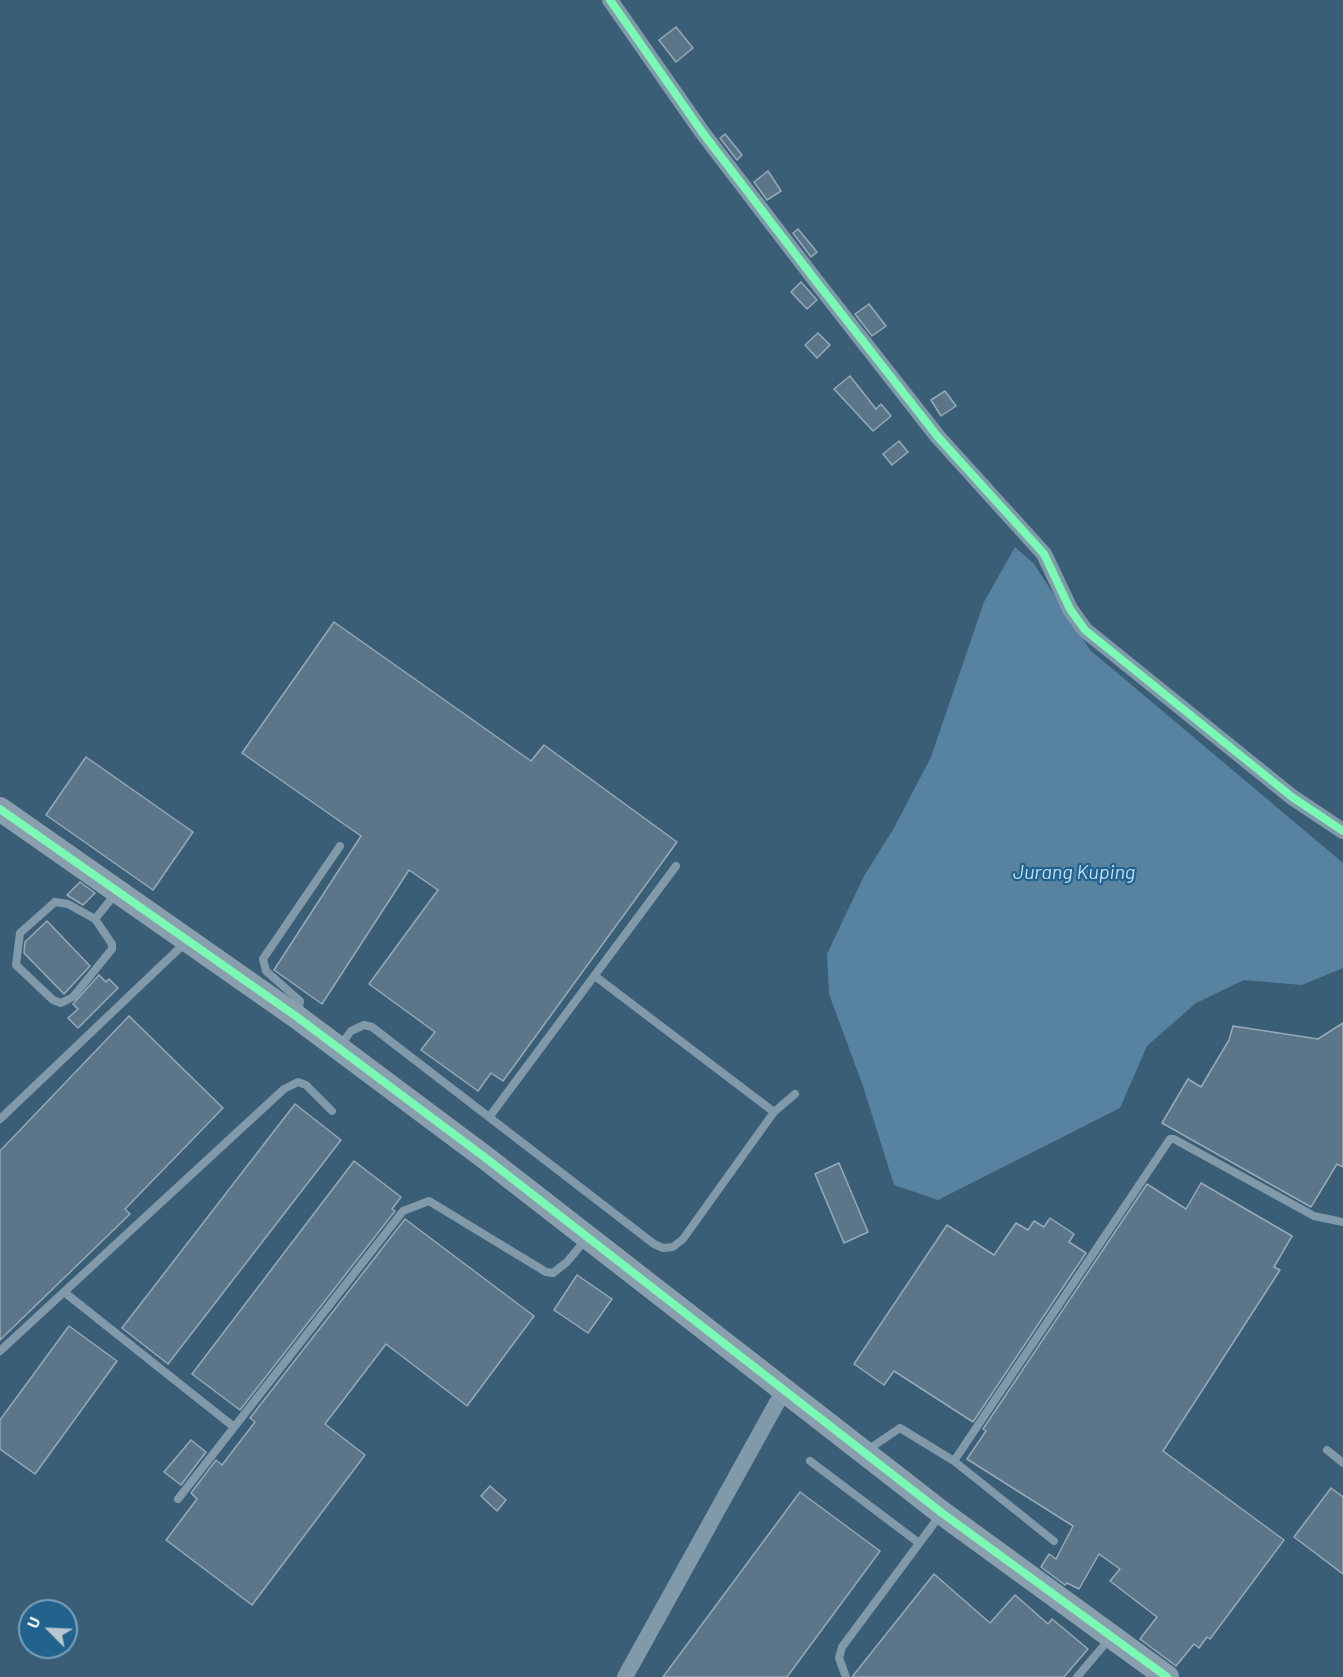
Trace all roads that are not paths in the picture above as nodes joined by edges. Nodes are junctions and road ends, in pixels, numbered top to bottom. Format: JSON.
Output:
{"nodes":[{"id":1,"x":610,"y":0,"type":"edge"},
{"id":2,"x":0,"y":809,"type":"edge"},
{"id":3,"x":1343,"y":831,"type":"edge"},
{"id":4,"x":340,"y":846,"type":"dead end"},
{"id":5,"x":676,"y":866,"type":"dead end"},
{"id":6,"x":117,"y":891,"type":"junction"},
{"id":7,"x":94,"y":919,"type":"junction"},
{"id":8,"x":187,"y":941,"type":"junction"},
{"id":9,"x":595,"y":976,"type":"junction"},
{"id":10,"x":297,"y":1017,"type":"junction"},
{"id":11,"x":339,"y":1049,"type":"junction"},
{"id":12,"x":795,"y":1094,"type":"dead end"},
{"id":13,"x":332,"y":1111,"type":"dead end"},
{"id":14,"x":774,"y":1112,"type":"junction"},
{"id":15,"x":490,"y":1116,"type":"junction"},
{"id":16,"x":0,"y":1119,"type":"edge"},
{"id":17,"x":1343,"y":1222,"type":"edge"},
{"id":18,"x":587,"y":1238,"type":"junction"},
{"id":19,"x":64,"y":1292,"type":"junction"},
{"id":20,"x":0,"y":1351,"type":"edge"},
{"id":21,"x":784,"y":1390,"type":"junction"},
{"id":22,"x":234,"y":1427,"type":"junction"},
{"id":23,"x":1327,"y":1450,"type":"dead end"},
{"id":24,"x":865,"y":1453,"type":"junction"},
{"id":25,"x":810,"y":1461,"type":"dead end"},
{"id":26,"x":954,"y":1461,"type":"junction"},
{"id":27,"x":1343,"y":1463,"type":"edge"},
{"id":28,"x":178,"y":1499,"type":"dead end"},
{"id":29,"x":942,"y":1513,"type":"junction"},
{"id":30,"x":1054,"y":1541,"type":"dead end"},
{"id":31,"x":919,"y":1543,"type":"junction"},
{"id":32,"x":1111,"y":1637,"type":"junction"},
{"id":33,"x":625,"y":1677,"type":"edge"},
{"id":34,"x":846,"y":1677,"type":"edge"},
{"id":35,"x":1077,"y":1677,"type":"edge"},
{"id":36,"x":1167,"y":1677,"type":"edge"}],
"edges":[{"from":1,"to":3,"type":"street"},
{"from":2,"to":6,"type":"street"},
{"from":4,"to":10,"type":"lane"},
{"from":5,"to":9,"type":"lane"},
{"from":6,"to":7,"type":"lane"},
{"from":6,"to":8,"type":"street"},
{"from":7,"to":7,"type":"lane"},
{"from":8,"to":10,"type":"street"},
{"from":8,"to":16,"type":"lane"},
{"from":9,"to":14,"type":"lane"},
{"from":9,"to":15,"type":"lane"},
{"from":10,"to":11,"type":"street"},
{"from":11,"to":15,"type":"lane"},
{"from":11,"to":18,"type":"street"},
{"from":12,"to":14,"type":"lane"},
{"from":13,"to":19,"type":"lane"},
{"from":14,"to":15,"type":"lane"},
{"from":17,"to":26,"type":"lane"},
{"from":18,"to":21,"type":"street"},
{"from":18,"to":22,"type":"lane"},
{"from":19,"to":20,"type":"lane"},
{"from":19,"to":22,"type":"lane"},
{"from":21,"to":24,"type":"street"},
{"from":21,"to":33,"type":"street"},
{"from":22,"to":28,"type":"lane"},
{"from":23,"to":27,"type":"lane"},
{"from":24,"to":26,"type":"lane"},
{"from":24,"to":29,"type":"street"},
{"from":25,"to":31,"type":"lane"},
{"from":26,"to":30,"type":"lane"},
{"from":29,"to":31,"type":"lane"},
{"from":29,"to":32,"type":"street"},
{"from":31,"to":34,"type":"lane"},
{"from":32,"to":35,"type":"lane"},
{"from":32,"to":36,"type":"street"}]}
